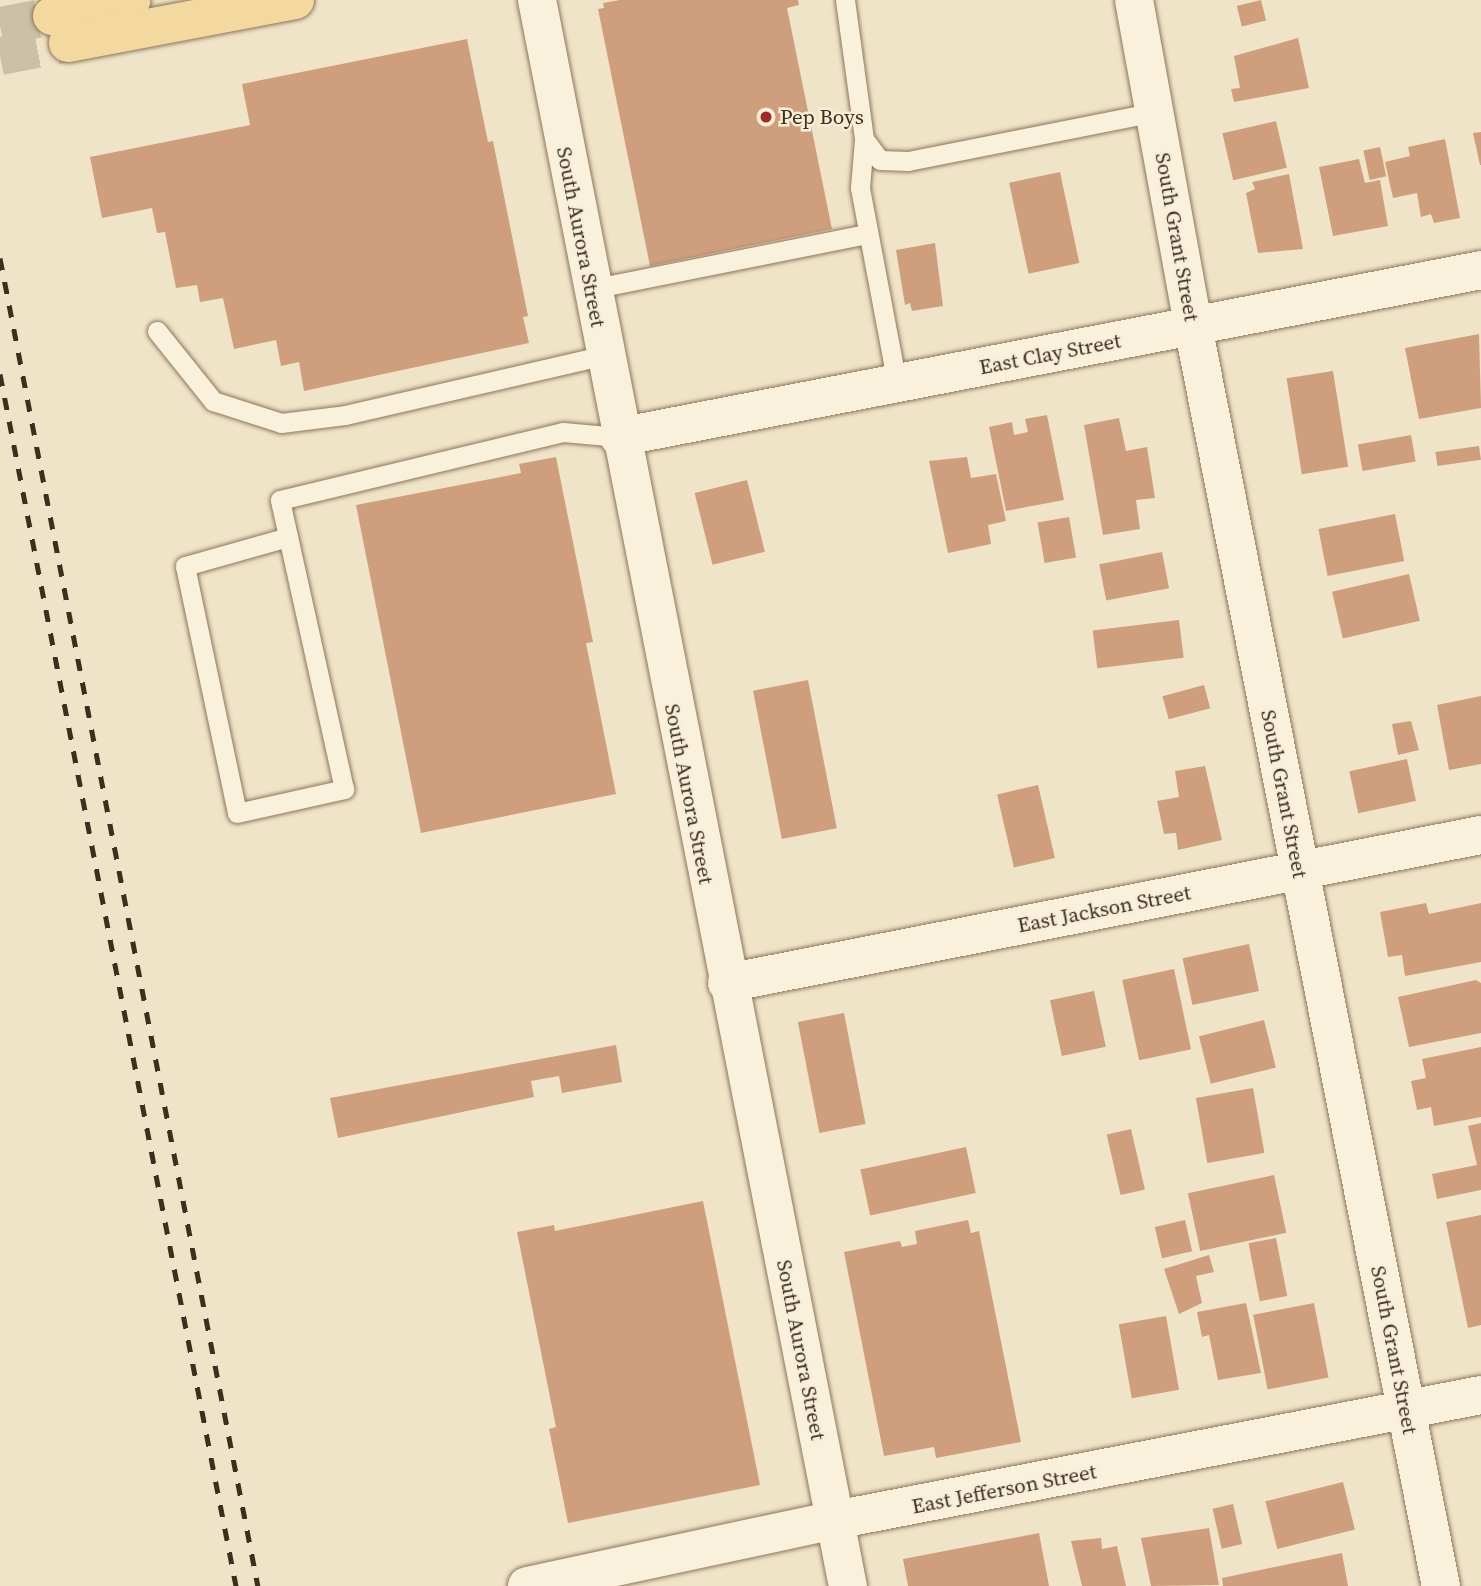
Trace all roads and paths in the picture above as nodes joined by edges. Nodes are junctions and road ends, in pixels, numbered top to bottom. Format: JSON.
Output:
{"nodes":[{"id":1,"x":131,"y":0,"type":"edge"},
{"id":2,"x":295,"y":0,"type":"edge"},
{"id":3,"x":537,"y":0,"type":"edge"},
{"id":4,"x":845,"y":0,"type":"edge"},
{"id":5,"x":1134,"y":0,"type":"edge"},
{"id":6,"x":1155,"y":112,"type":"junction"},
{"id":7,"x":864,"y":139,"type":"junction"},
{"id":8,"x":867,"y":234,"type":"junction"},
{"id":9,"x":1481,"y":270,"type":"edge"},
{"id":10,"x":591,"y":289,"type":"junction"},
{"id":11,"x":1193,"y":326,"type":"junction"},
{"id":12,"x":157,"y":331,"type":"dead end"},
{"id":13,"x":604,"y":355,"type":"junction"},
{"id":14,"x":897,"y":384,"type":"junction"},
{"id":15,"x":619,"y":437,"type":"junction"},
{"id":16,"x":288,"y":537,"type":"junction"},
{"id":17,"x":1481,"y":835,"type":"edge"},
{"id":18,"x":1299,"y":870,"type":"junction"},
{"id":19,"x":727,"y":983,"type":"junction"},
{"id":20,"x":1481,"y":1395,"type":"edge"},
{"id":21,"x":1406,"y":1410,"type":"junction"},
{"id":22,"x":835,"y":1520,"type":"junction"},
{"id":23,"x":527,"y":1586,"type":"edge"},
{"id":24,"x":848,"y":1586,"type":"edge"},
{"id":25,"x":1441,"y":1586,"type":"edge"}],
"edges":[{"from":1,"to":2,"type":"main road"},
{"from":3,"to":10,"type":"street","name":"South Aurora Street"},
{"from":4,"to":7,"type":"lane"},
{"from":5,"to":6,"type":"street","name":"South Grant Street"},
{"from":6,"to":7,"type":"lane"},
{"from":6,"to":11,"type":"street","name":"South Grant Street"},
{"from":7,"to":8,"type":"lane"},
{"from":8,"to":10,"type":"lane"},
{"from":8,"to":14,"type":"lane"},
{"from":9,"to":11,"type":"street","name":"East Clay Street"},
{"from":10,"to":13,"type":"street","name":"South Aurora Street"},
{"from":11,"to":14,"type":"street","name":"East Clay Street"},
{"from":11,"to":18,"type":"street","name":"South Grant Street"},
{"from":12,"to":13,"type":"lane"},
{"from":13,"to":15,"type":"street","name":"South Aurora Street"},
{"from":14,"to":15,"type":"street","name":"East Clay Street"},
{"from":15,"to":16,"type":"lane"},
{"from":15,"to":19,"type":"street","name":"South Aurora Street"},
{"from":16,"to":16,"type":"lane"},
{"from":17,"to":18,"type":"street","name":"East Jackson Street"},
{"from":18,"to":19,"type":"street","name":"East Jackson Street"},
{"from":18,"to":21,"type":"street","name":"South Grant Street"},
{"from":19,"to":22,"type":"street","name":"South Aurora Street"},
{"from":20,"to":21,"type":"street","name":"East Jefferson Street"},
{"from":21,"to":22,"type":"street","name":"East Jefferson Street"},
{"from":21,"to":25,"type":"street","name":"South Grant Street"},
{"from":22,"to":23,"type":"street","name":"East Jefferson Street"},
{"from":22,"to":24,"type":"street","name":"South Aurora Street"}]}
